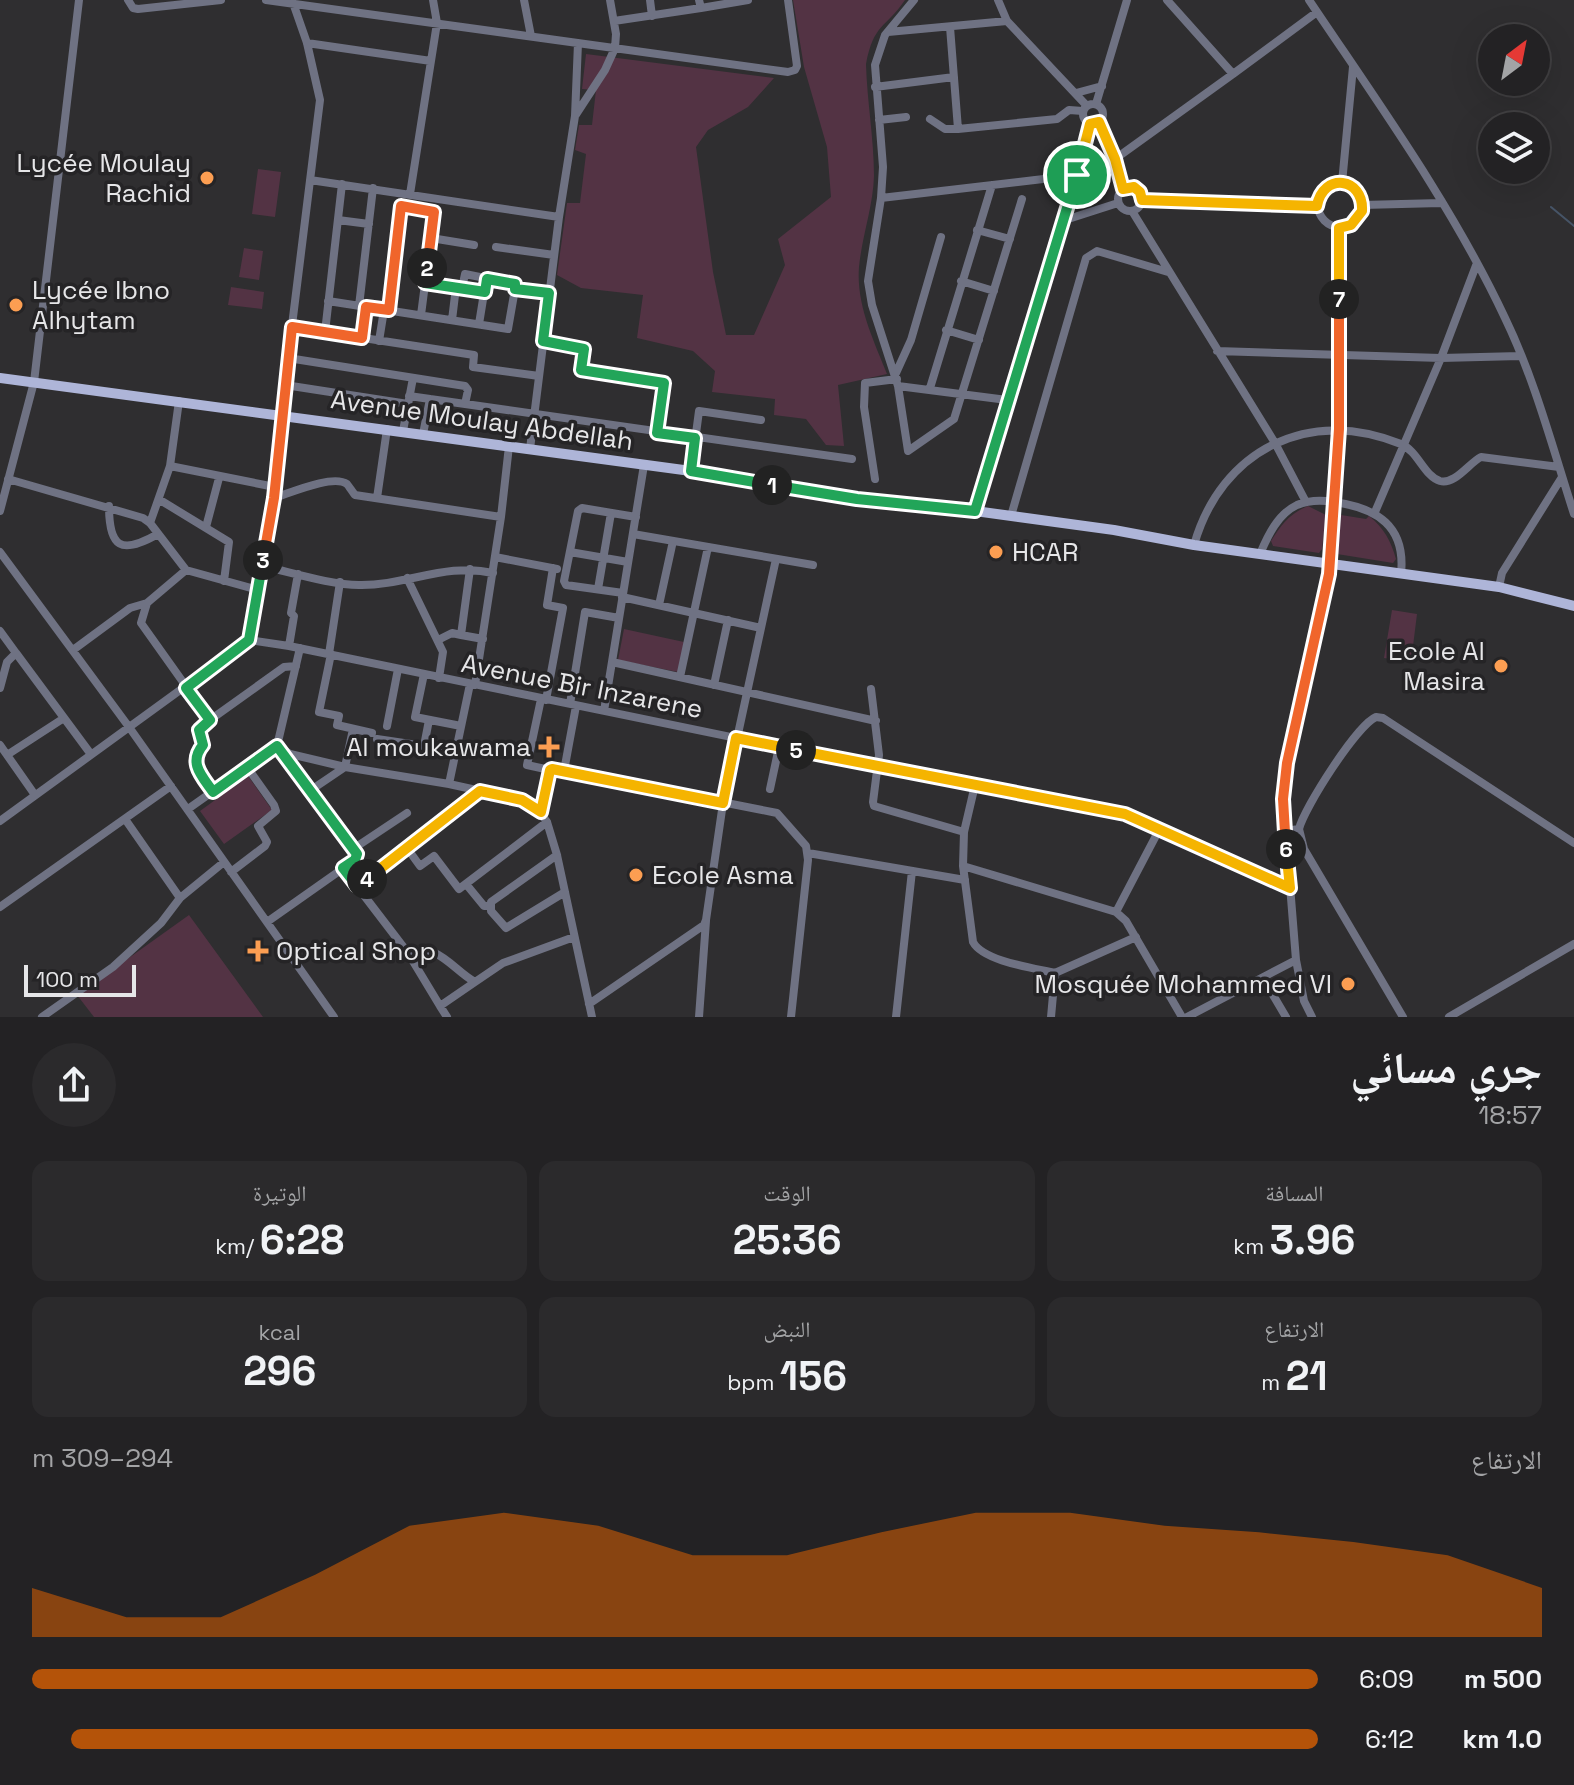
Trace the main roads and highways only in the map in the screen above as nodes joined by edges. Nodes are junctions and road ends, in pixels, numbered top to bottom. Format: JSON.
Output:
{"nodes":[{"id":1,"x":0,"y":378,"type":"edge"},
{"id":2,"x":1574,"y":606,"type":"edge"}],
"edges":[{"from":1,"to":2,"type":"main road","name":"Avenue Moulay Abdellah"}]}
